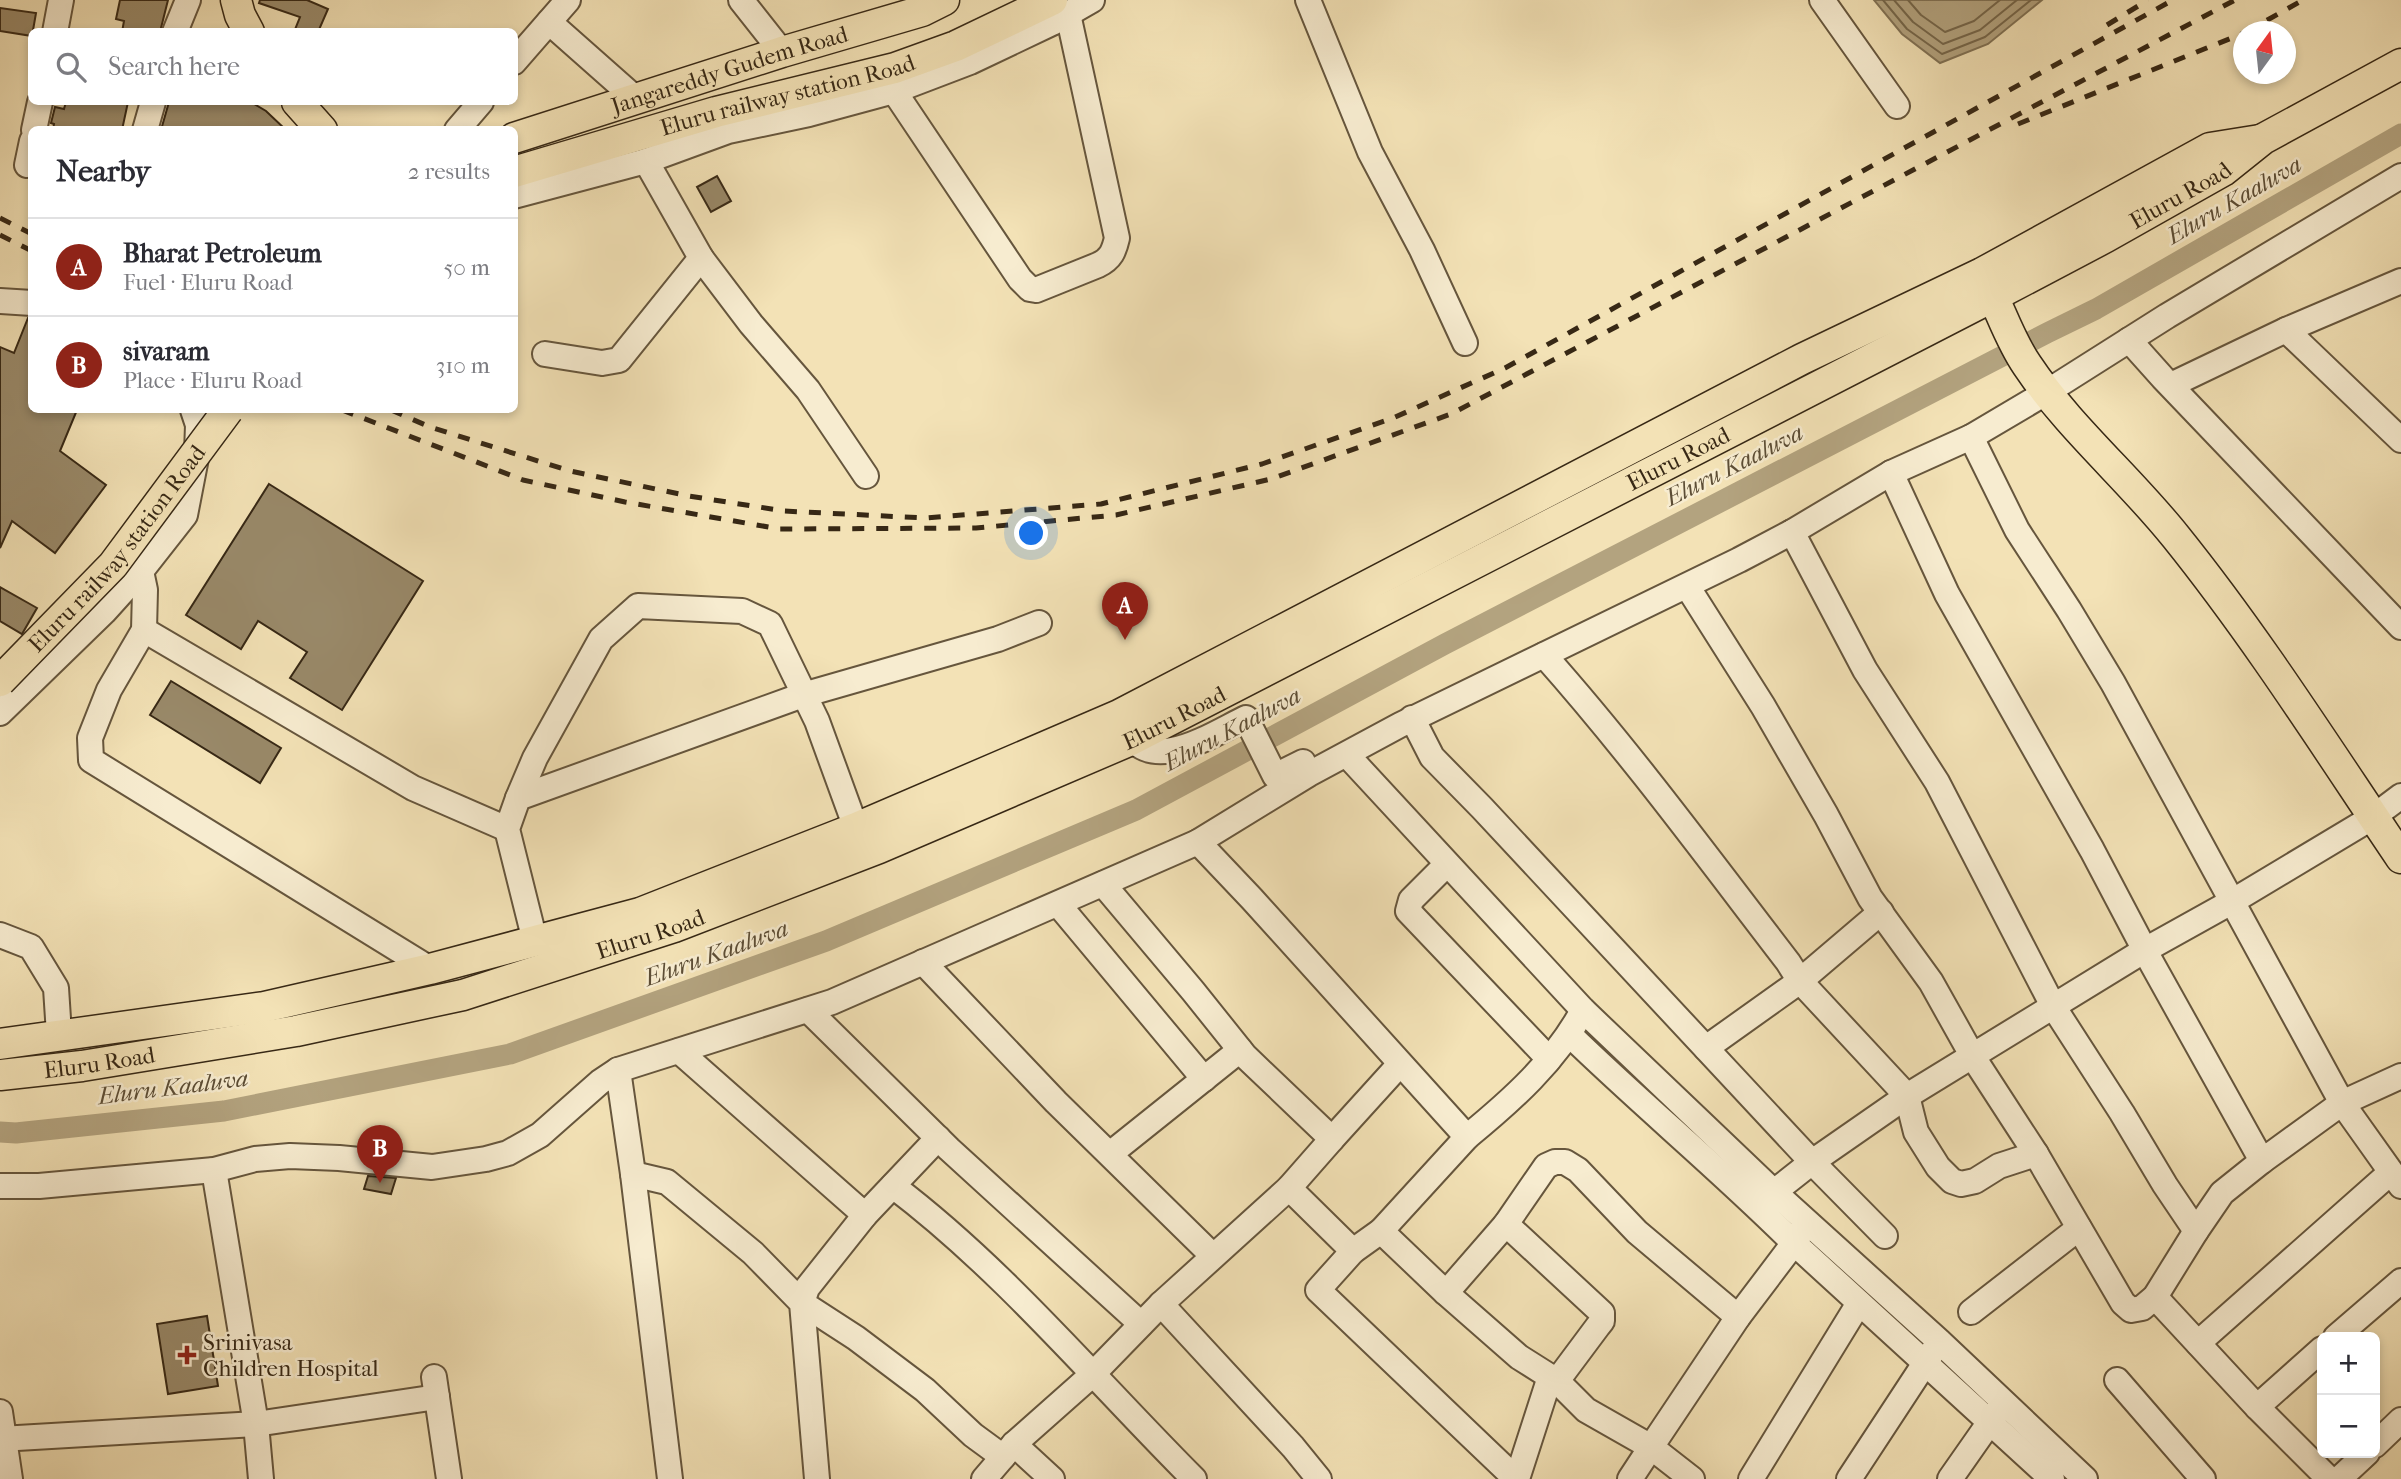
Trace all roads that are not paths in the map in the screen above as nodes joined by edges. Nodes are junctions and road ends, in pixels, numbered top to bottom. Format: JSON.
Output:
{"nodes":[{"id":1,"x":61,"y":0,"type":"edge"},
{"id":2,"x":188,"y":0,"type":"edge"},
{"id":3,"x":236,"y":0,"type":"edge"},
{"id":4,"x":568,"y":0,"type":"edge"},
{"id":5,"x":741,"y":0,"type":"edge"},
{"id":6,"x":944,"y":0,"type":"edge"},
{"id":7,"x":1092,"y":0,"type":"edge"},
{"id":8,"x":1308,"y":0,"type":"edge"},
{"id":9,"x":1822,"y":0,"type":"edge"},
{"id":10,"x":1060,"y":7,"type":"edge"},
{"id":11,"x":549,"y":22,"type":"junction"},
{"id":12,"x":56,"y":28,"type":"edge"},
{"id":13,"x":177,"y":28,"type":"edge"},
{"id":14,"x":247,"y":28,"type":"edge"},
{"id":15,"x":782,"y":52,"type":"junction"},
{"id":16,"x":518,"y":57,"type":"edge"},
{"id":17,"x":2401,"y":64,"type":"edge"},
{"id":18,"x":894,"y":91,"type":"junction"},
{"id":19,"x":636,"y":99,"type":"junction"},
{"id":20,"x":39,"y":105,"type":"edge"},
{"id":21,"x":152,"y":105,"type":"edge"},
{"id":22,"x":301,"y":105,"type":"edge"},
{"id":23,"x":478,"y":105,"type":"edge"},
{"id":24,"x":1896,"y":106,"type":"dead end"},
{"id":25,"x":35,"y":126,"type":"edge"},
{"id":26,"x":146,"y":126,"type":"edge"},
{"id":27,"x":319,"y":126,"type":"edge"},
{"id":28,"x":460,"y":126,"type":"edge"},
{"id":29,"x":518,"y":137,"type":"edge"},
{"id":30,"x":646,"y":161,"type":"junction"},
{"id":31,"x":518,"y":171,"type":"edge"},
{"id":32,"x":2401,"y":176,"type":"edge"},
{"id":33,"x":518,"y":195,"type":"edge"},
{"id":34,"x":701,"y":258,"type":"junction"},
{"id":35,"x":2401,"y":281,"type":"edge"},
{"id":36,"x":1988,"y":285,"type":"junction"},
{"id":37,"x":0,"y":301,"type":"edge"},
{"id":38,"x":28,"y":303,"type":"edge"},
{"id":39,"x":2286,"y":330,"type":"junction"},
{"id":40,"x":2129,"y":340,"type":"junction"},
{"id":41,"x":1465,"y":343,"type":"dead end"},
{"id":42,"x":545,"y":354,"type":"dead end"},
{"id":43,"x":2160,"y":374,"type":"junction"},
{"id":44,"x":2047,"y":393,"type":"junction"},
{"id":45,"x":194,"y":413,"type":"edge"},
{"id":46,"x":226,"y":413,"type":"edge"},
{"id":47,"x":1971,"y":437,"type":"junction"},
{"id":48,"x":2401,"y":440,"type":"edge"},
{"id":49,"x":197,"y":453,"type":"junction"},
{"id":50,"x":1891,"y":473,"type":"junction"},
{"id":51,"x":866,"y":476,"type":"dead end"},
{"id":52,"x":1792,"y":532,"type":"junction"},
{"id":53,"x":141,"y":571,"type":"junction"},
{"id":54,"x":1687,"y":586,"type":"junction"},
{"id":55,"x":1039,"y":624,"type":"dead end"},
{"id":56,"x":2401,"y":627,"type":"edge"},
{"id":57,"x":144,"y":630,"type":"junction"},
{"id":58,"x":1544,"y":655,"type":"junction"},
{"id":59,"x":0,"y":681,"type":"edge"},
{"id":60,"x":803,"y":695,"type":"junction"},
{"id":61,"x":0,"y":713,"type":"edge"},
{"id":62,"x":1406,"y":721,"type":"junction"},
{"id":63,"x":1125,"y":727,"type":"junction"},
{"id":64,"x":1347,"y":755,"type":"junction"},
{"id":65,"x":1306,"y":768,"type":"junction"},
{"id":66,"x":2401,"y":796,"type":"edge"},
{"id":67,"x":518,"y":798,"type":"junction"},
{"id":68,"x":2373,"y":817,"type":"junction"},
{"id":69,"x":856,"y":828,"type":"junction"},
{"id":70,"x":507,"y":829,"type":"junction"},
{"id":71,"x":1198,"y":842,"type":"junction"},
{"id":72,"x":2401,"y":858,"type":"edge"},
{"id":73,"x":1447,"y":864,"type":"junction"},
{"id":74,"x":1103,"y":884,"type":"junction"},
{"id":75,"x":2233,"y":901,"type":"junction"},
{"id":76,"x":1058,"y":904,"type":"junction"},
{"id":77,"x":1881,"y":912,"type":"junction"},
{"id":78,"x":0,"y":935,"type":"edge"},
{"id":79,"x":535,"y":941,"type":"junction"},
{"id":80,"x":2145,"y":950,"type":"junction"},
{"id":81,"x":923,"y":962,"type":"junction"},
{"id":82,"x":430,"y":969,"type":"junction"},
{"id":83,"x":1800,"y":981,"type":"junction"},
{"id":84,"x":2053,"y":1006,"type":"junction"},
{"id":85,"x":808,"y":1010,"type":"junction"},
{"id":86,"x":1583,"y":1010,"type":"junction"},
{"id":87,"x":59,"y":1034,"type":"junction"},
{"id":88,"x":1570,"y":1035,"type":"junction"},
{"id":89,"x":0,"y":1044,"type":"edge"},
{"id":90,"x":1706,"y":1048,"type":"junction"},
{"id":91,"x":1240,"y":1050,"type":"junction"},
{"id":92,"x":679,"y":1051,"type":"junction"},
{"id":93,"x":1973,"y":1057,"type":"junction"},
{"id":94,"x":1549,"y":1059,"type":"junction"},
{"id":95,"x":1400,"y":1064,"type":"junction"},
{"id":96,"x":618,"y":1070,"type":"junction"},
{"id":97,"x":0,"y":1075,"type":"edge"},
{"id":98,"x":2401,"y":1076,"type":"edge"},
{"id":99,"x":1204,"y":1079,"type":"junction"},
{"id":100,"x":1907,"y":1096,"type":"junction"},
{"id":101,"x":2342,"y":1102,"type":"junction"},
{"id":102,"x":1467,"y":1137,"type":"junction"},
{"id":103,"x":938,"y":1138,"type":"junction"},
{"id":104,"x":1332,"y":1139,"type":"junction"},
{"id":105,"x":1110,"y":1154,"type":"junction"},
{"id":106,"x":2036,"y":1154,"type":"junction"},
{"id":107,"x":2262,"y":1161,"type":"junction"},
{"id":108,"x":214,"y":1170,"type":"junction"},
{"id":109,"x":633,"y":1174,"type":"junction"},
{"id":110,"x":1794,"y":1176,"type":"junction"},
{"id":111,"x":2396,"y":1180,"type":"edge"},
{"id":112,"x":0,"y":1186,"type":"edge"},
{"id":113,"x":893,"y":1186,"type":"junction"},
{"id":114,"x":1289,"y":1188,"type":"junction"},
{"id":115,"x":865,"y":1215,"type":"junction"},
{"id":116,"x":1506,"y":1224,"type":"junction"},
{"id":117,"x":2079,"y":1228,"type":"junction"},
{"id":118,"x":1381,"y":1231,"type":"junction"},
{"id":119,"x":2196,"y":1231,"type":"junction"},
{"id":120,"x":1801,"y":1232,"type":"junction"},
{"id":121,"x":1885,"y":1236,"type":"dead end"},
{"id":122,"x":1353,"y":1251,"type":"junction"},
{"id":123,"x":1213,"y":1256,"type":"junction"},
{"id":124,"x":2401,"y":1281,"type":"edge"},
{"id":125,"x":1446,"y":1293,"type":"junction"},
{"id":126,"x":2155,"y":1297,"type":"junction"},
{"id":127,"x":802,"y":1303,"type":"junction"},
{"id":128,"x":1859,"y":1303,"type":"junction"},
{"id":129,"x":1161,"y":1304,"type":"junction"},
{"id":130,"x":1971,"y":1312,"type":"dead end"},
{"id":131,"x":1738,"y":1317,"type":"junction"},
{"id":132,"x":1141,"y":1324,"type":"junction"},
{"id":133,"x":2342,"y":1332,"type":"edge"},
{"id":134,"x":1940,"y":1342,"type":"junction"},
{"id":135,"x":2198,"y":1343,"type":"junction"},
{"id":136,"x":2317,"y":1353,"type":"edge"},
{"id":137,"x":1924,"y":1362,"type":"junction"},
{"id":138,"x":1093,"y":1374,"type":"junction"},
{"id":139,"x":2117,"y":1380,"type":"dead end"},
{"id":140,"x":1557,"y":1381,"type":"junction"},
{"id":141,"x":2257,"y":1406,"type":"junction"},
{"id":142,"x":1997,"y":1411,"type":"junction"},
{"id":143,"x":0,"y":1412,"type":"edge"},
{"id":144,"x":2401,"y":1420,"type":"edge"},
{"id":145,"x":256,"y":1424,"type":"junction"},
{"id":146,"x":2,"y":1439,"type":"edge"},
{"id":147,"x":2380,"y":1440,"type":"edge"},
{"id":148,"x":1651,"y":1447,"type":"junction"},
{"id":149,"x":1008,"y":1450,"type":"junction"},
{"id":150,"x":2362,"y":1458,"type":"edge"},
{"id":151,"x":2080,"y":1477,"type":"edge"},
{"id":152,"x":10,"y":1479,"type":"edge"},
{"id":153,"x":261,"y":1479,"type":"edge"},
{"id":154,"x":449,"y":1479,"type":"edge"},
{"id":155,"x":670,"y":1479,"type":"edge"},
{"id":156,"x":817,"y":1479,"type":"edge"},
{"id":157,"x":984,"y":1479,"type":"edge"},
{"id":158,"x":1052,"y":1479,"type":"edge"},
{"id":159,"x":1194,"y":1479,"type":"edge"},
{"id":160,"x":1320,"y":1479,"type":"edge"},
{"id":161,"x":1516,"y":1479,"type":"edge"},
{"id":162,"x":1630,"y":1479,"type":"edge"},
{"id":163,"x":1692,"y":1479,"type":"edge"},
{"id":164,"x":1751,"y":1479,"type":"edge"},
{"id":165,"x":1849,"y":1479,"type":"edge"},
{"id":166,"x":1950,"y":1479,"type":"edge"},
{"id":167,"x":2053,"y":1479,"type":"edge"},
{"id":168,"x":2203,"y":1479,"type":"edge"},
{"id":169,"x":2329,"y":1479,"type":"edge"},
{"id":170,"x":2339,"y":1479,"type":"edge"}],
"edges":[{"from":1,"to":12,"type":"street"},
{"from":2,"to":13,"type":"street"},
{"from":3,"to":14,"type":"main road"},
{"from":4,"to":11,"type":"street"},
{"from":5,"to":15,"type":"street"},
{"from":6,"to":15,"type":"main road","name":"Jangareddy Gudem Road"},
{"from":7,"to":10,"type":"street"},
{"from":8,"to":41,"type":"street"},
{"from":9,"to":24,"type":"street"},
{"from":10,"to":18,"type":"street"},
{"from":10,"to":18,"type":"street"},
{"from":10,"to":31,"type":"main road","name":"Eluru railway station Road"},
{"from":11,"to":16,"type":"street"},
{"from":11,"to":19,"type":"street"},
{"from":15,"to":19,"type":"main road","name":"Jangareddy Gudem Road"},
{"from":17,"to":36,"type":"main road","name":"Eluru Road"},
{"from":18,"to":30,"type":"street"},
{"from":19,"to":29,"type":"main road","name":"Jangareddy Gudem Road"},
{"from":20,"to":25,"type":"street"},
{"from":21,"to":26,"type":"street"},
{"from":22,"to":27,"type":"main road"},
{"from":23,"to":28,"type":"street"},
{"from":30,"to":33,"type":"street"},
{"from":30,"to":34,"type":"street"},
{"from":32,"to":40,"type":"street"},
{"from":34,"to":42,"type":"street"},
{"from":34,"to":51,"type":"street"},
{"from":35,"to":39,"type":"street"},
{"from":36,"to":44,"type":"main road"},
{"from":36,"to":63,"type":"main road","name":"Eluru Road"},
{"from":37,"to":38,"type":"street"},
{"from":39,"to":43,"type":"street"},
{"from":39,"to":48,"type":"street"},
{"from":40,"to":43,"type":"street"},
{"from":40,"to":44,"type":"street"},
{"from":43,"to":56,"type":"street"},
{"from":44,"to":47,"type":"street"},
{"from":44,"to":68,"type":"main road"},
{"from":45,"to":49,"type":"street"},
{"from":46,"to":49,"type":"main road","name":"Eluru railway station Road","bridge":true},
{"from":47,"to":50,"type":"street"},
{"from":47,"to":75,"type":"street"},
{"from":49,"to":53,"type":"street"},
{"from":49,"to":59,"type":"main road","name":"Eluru railway station Road","bridge":true},
{"from":50,"to":52,"type":"street"},
{"from":50,"to":80,"type":"street"},
{"from":52,"to":54,"type":"street"},
{"from":52,"to":84,"type":"street"},
{"from":53,"to":57,"type":"street"},
{"from":53,"to":61,"type":"street"},
{"from":54,"to":58,"type":"street"},
{"from":54,"to":77,"type":"street"},
{"from":55,"to":60,"type":"street"},
{"from":57,"to":70,"type":"street"},
{"from":57,"to":82,"type":"street"},
{"from":58,"to":62,"type":"street"},
{"from":58,"to":83,"type":"street"},
{"from":60,"to":67,"type":"street"},
{"from":60,"to":67,"type":"street"},
{"from":60,"to":69,"type":"street"},
{"from":62,"to":64,"type":"street"},
{"from":62,"to":90,"type":"street"},
{"from":63,"to":65,"type":"street"},
{"from":63,"to":69,"type":"main road","name":"Eluru Road"},
{"from":63,"to":97,"type":"main road","name":"Eluru Road"},
{"from":64,"to":65,"type":"street"},
{"from":64,"to":73,"type":"street"},
{"from":65,"to":71,"type":"street"},
{"from":66,"to":68,"type":"street"},
{"from":67,"to":70,"type":"street"},
{"from":68,"to":72,"type":"main road"},
{"from":68,"to":75,"type":"street"},
{"from":69,"to":79,"type":"main road","name":"Eluru Road"},
{"from":70,"to":79,"type":"street"},
{"from":71,"to":74,"type":"street"},
{"from":71,"to":95,"type":"street"},
{"from":73,"to":86,"type":"street"},
{"from":73,"to":94,"type":"street"},
{"from":74,"to":76,"type":"street"},
{"from":74,"to":91,"type":"street"},
{"from":75,"to":80,"type":"street"},
{"from":75,"to":101,"type":"street"},
{"from":76,"to":81,"type":"street"},
{"from":76,"to":99,"type":"street"},
{"from":77,"to":83,"type":"street"},
{"from":77,"to":93,"type":"street"},
{"from":78,"to":87,"type":"street"},
{"from":79,"to":82,"type":"main road","name":"Eluru Road"},
{"from":80,"to":84,"type":"street"},
{"from":80,"to":107,"type":"street"},
{"from":81,"to":85,"type":"street"},
{"from":81,"to":105,"type":"street"},
{"from":82,"to":87,"type":"main road","name":"Eluru Road"},
{"from":83,"to":90,"type":"street"},
{"from":83,"to":100,"type":"street"},
{"from":84,"to":93,"type":"street"},
{"from":84,"to":119,"type":"street"},
{"from":85,"to":92,"type":"street"},
{"from":85,"to":103,"type":"street"},
{"from":86,"to":88,"type":"street"},
{"from":86,"to":110,"type":"street"},
{"from":87,"to":89,"type":"main road","name":"Eluru Road"},
{"from":88,"to":94,"type":"street"},
{"from":88,"to":120,"type":"street"},
{"from":90,"to":110,"type":"street"},
{"from":91,"to":99,"type":"street"},
{"from":91,"to":104,"type":"street"},
{"from":92,"to":96,"type":"street"},
{"from":92,"to":115,"type":"street"},
{"from":93,"to":100,"type":"street"},
{"from":93,"to":106,"type":"street"},
{"from":94,"to":102,"type":"street"},
{"from":95,"to":102,"type":"street"},
{"from":95,"to":104,"type":"street"},
{"from":96,"to":108,"type":"street"},
{"from":96,"to":109,"type":"street"},
{"from":98,"to":101,"type":"street"},
{"from":99,"to":105,"type":"street"},
{"from":100,"to":106,"type":"street"},
{"from":100,"to":110,"type":"street"},
{"from":101,"to":107,"type":"street"},
{"from":101,"to":111,"type":"street"},
{"from":102,"to":118,"type":"street"},
{"from":103,"to":113,"type":"street"},
{"from":103,"to":132,"type":"street"},
{"from":104,"to":114,"type":"street"},
{"from":105,"to":123,"type":"street"},
{"from":106,"to":117,"type":"street"},
{"from":107,"to":119,"type":"street"},
{"from":108,"to":112,"type":"street"},
{"from":108,"to":145,"type":"street"},
{"from":109,"to":127,"type":"street"},
{"from":109,"to":155,"type":"street"},
{"from":110,"to":120,"type":"street"},
{"from":110,"to":121,"type":"street"},
{"from":111,"to":135,"type":"street"},
{"from":113,"to":115,"type":"street"},
{"from":113,"to":138,"type":"street"},
{"from":114,"to":122,"type":"street"},
{"from":114,"to":123,"type":"street"},
{"from":115,"to":127,"type":"street"},
{"from":116,"to":125,"type":"street"},
{"from":116,"to":131,"type":"street"},
{"from":116,"to":140,"type":"street"},
{"from":117,"to":126,"type":"street"},
{"from":117,"to":130,"type":"street"},
{"from":118,"to":122,"type":"street"},
{"from":118,"to":125,"type":"street"},
{"from":119,"to":126,"type":"street"},
{"from":120,"to":128,"type":"street"},
{"from":120,"to":131,"type":"street"},
{"from":120,"to":134,"type":"street"},
{"from":122,"to":161,"type":"street"},
{"from":123,"to":129,"type":"street"},
{"from":124,"to":133,"type":"street"},
{"from":125,"to":140,"type":"street"},
{"from":126,"to":135,"type":"street"},
{"from":127,"to":149,"type":"street"},
{"from":127,"to":156,"type":"street"},
{"from":128,"to":137,"type":"street"},
{"from":128,"to":164,"type":"street"},
{"from":129,"to":132,"type":"street"},
{"from":129,"to":160,"type":"street"},
{"from":131,"to":148,"type":"street"},
{"from":132,"to":138,"type":"street"},
{"from":134,"to":137,"type":"street"},
{"from":134,"to":142,"type":"street"},
{"from":135,"to":141,"type":"street"},
{"from":136,"to":141,"type":"street"},
{"from":137,"to":142,"type":"street"},
{"from":137,"to":165,"type":"street"},
{"from":138,"to":149,"type":"street"},
{"from":138,"to":159,"type":"street"},
{"from":139,"to":168,"type":"street"},
{"from":140,"to":148,"type":"street"},
{"from":140,"to":161,"type":"street"},
{"from":141,"to":169,"type":"street"},
{"from":142,"to":151,"type":"street"},
{"from":142,"to":166,"type":"street"},
{"from":142,"to":167,"type":"street"},
{"from":143,"to":146,"type":"street"},
{"from":144,"to":147,"type":"street"},
{"from":145,"to":146,"type":"street"},
{"from":145,"to":153,"type":"street"},
{"from":145,"to":154,"type":"street"},
{"from":146,"to":152,"type":"street"},
{"from":148,"to":162,"type":"street"},
{"from":148,"to":163,"type":"street"},
{"from":149,"to":157,"type":"street"},
{"from":149,"to":158,"type":"street"},
{"from":150,"to":170,"type":"street"}]}
